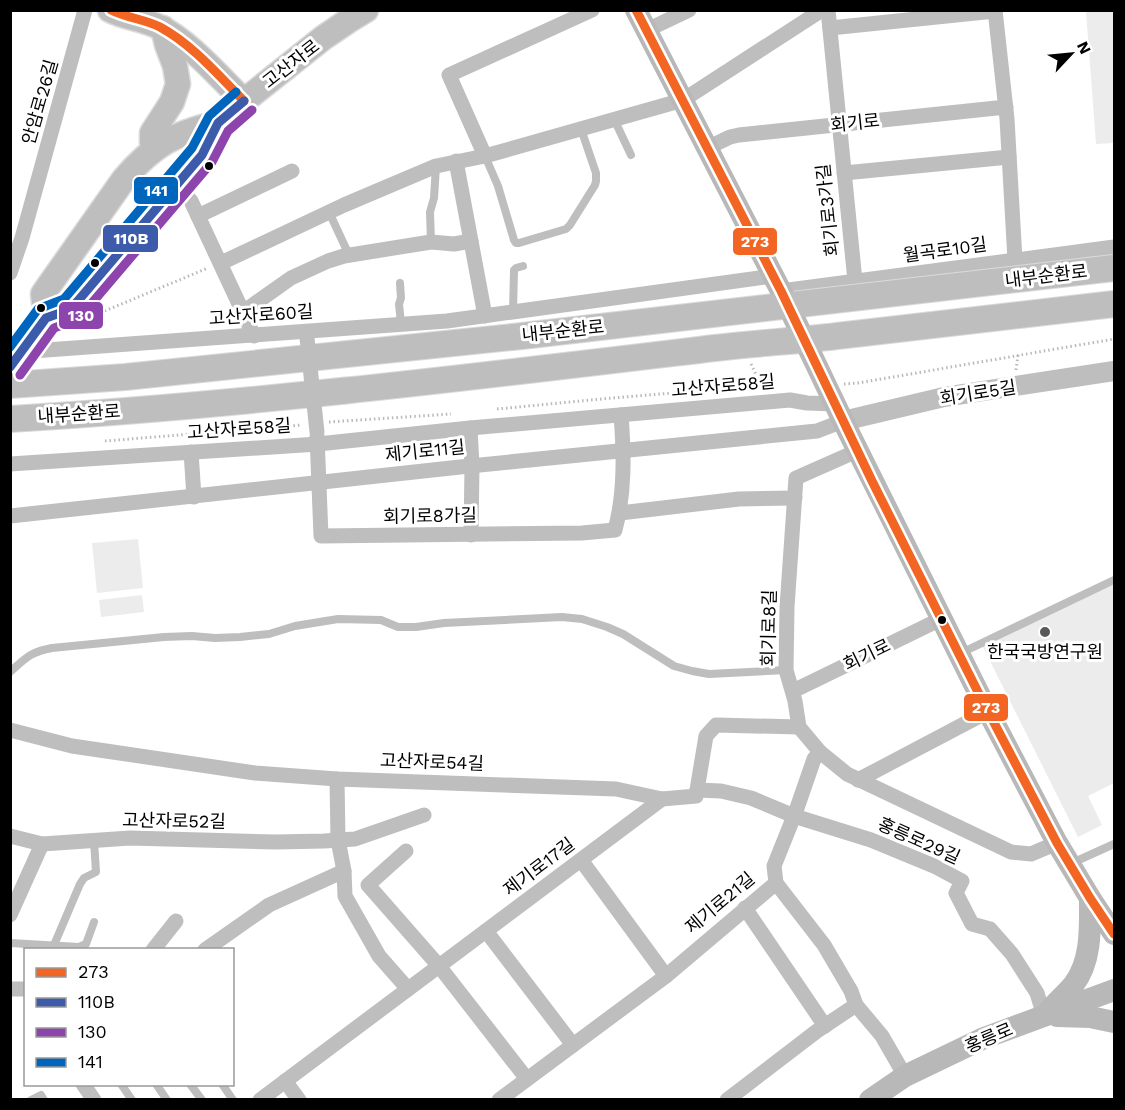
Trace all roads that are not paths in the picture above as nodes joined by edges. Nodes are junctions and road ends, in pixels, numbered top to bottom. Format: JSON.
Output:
{"nodes":[{"id":1,"x":85,"y":10,"type":"edge"},
{"id":2,"x":110,"y":10,"type":"edge"},
{"id":3,"x":366,"y":10,"type":"edge"},
{"id":4,"x":592,"y":10,"type":"edge"},
{"id":5,"x":689,"y":10,"type":"edge"},
{"id":6,"x":822,"y":10,"type":"edge"},
{"id":7,"x":828,"y":10,"type":"edge"},
{"id":8,"x":995,"y":11,"type":"edge"},
{"id":9,"x":642,"y":20,"type":"edge"},
{"id":10,"x":163,"y":28,"type":"junction"},
{"id":11,"x":830,"y":28,"type":"junction"},
{"id":12,"x":683,"y":100,"type":"junction"},
{"id":13,"x":244,"y":101,"type":"junction"},
{"id":14,"x":1006,"y":108,"type":"junction"},
{"id":15,"x":614,"y":119,"type":"junction"},
{"id":16,"x":218,"y":123,"type":"junction"},
{"id":17,"x":840,"y":124,"type":"junction"},
{"id":18,"x":581,"y":129,"type":"junction"},
{"id":19,"x":707,"y":148,"type":"junction"},
{"id":20,"x":155,"y":149,"type":"junction"},
{"id":21,"x":631,"y":155,"type":"dead end"},
{"id":22,"x":485,"y":156,"type":"junction"},
{"id":23,"x":1009,"y":157,"type":"junction"},
{"id":24,"x":456,"y":161,"type":"junction"},
{"id":25,"x":436,"y":166,"type":"junction"},
{"id":26,"x":292,"y":171,"type":"dead end"},
{"id":27,"x":844,"y":173,"type":"junction"},
{"id":28,"x":176,"y":184,"type":"junction"},
{"id":29,"x":329,"y":212,"type":"junction"},
{"id":30,"x":198,"y":216,"type":"junction"},
{"id":31,"x":471,"y":241,"type":"junction"},
{"id":32,"x":431,"y":242,"type":"junction"},
{"id":33,"x":1114,"y":247,"type":"edge"},
{"id":34,"x":349,"y":255,"type":"junction"},
{"id":35,"x":1015,"y":260,"type":"junction"},
{"id":36,"x":220,"y":263,"type":"junction"},
{"id":37,"x":523,"y":266,"type":"dead end"},
{"id":38,"x":1114,"y":268,"type":"edge"},
{"id":39,"x":10,"y":273,"type":"edge"},
{"id":40,"x":855,"y":282,"type":"junction"},
{"id":41,"x":400,"y":283,"type":"dead end"},
{"id":42,"x":777,"y":284,"type":"junction"},
{"id":43,"x":1114,"y":304,"type":"edge"},
{"id":44,"x":243,"y":312,"type":"junction"},
{"id":45,"x":513,"y":312,"type":"junction"},
{"id":46,"x":485,"y":316,"type":"junction"},
{"id":47,"x":46,"y":318,"type":"junction"},
{"id":48,"x":401,"y":324,"type":"junction"},
{"id":49,"x":307,"y":335,"type":"junction"},
{"id":50,"x":254,"y":336,"type":"junction"},
{"id":51,"x":14,"y":358,"type":"edge"},
{"id":52,"x":1114,"y":372,"type":"edge"},
{"id":53,"x":10,"y":384,"type":"edge"},
{"id":54,"x":838,"y":403,"type":"junction"},
{"id":55,"x":621,"y":415,"type":"junction"},
{"id":56,"x":10,"y":419,"type":"edge"},
{"id":57,"x":470,"y":429,"type":"junction"},
{"id":58,"x":320,"y":433,"type":"junction"},
{"id":59,"x":624,"y":450,"type":"junction"},
{"id":60,"x":857,"y":451,"type":"junction"},
{"id":61,"x":191,"y":452,"type":"junction"},
{"id":62,"x":10,"y":464,"type":"edge"},
{"id":63,"x":472,"y":466,"type":"junction"},
{"id":64,"x":320,"y":483,"type":"junction"},
{"id":65,"x":194,"y":497,"type":"junction"},
{"id":66,"x":795,"y":498,"type":"junction"},
{"id":67,"x":620,"y":513,"type":"junction"},
{"id":68,"x":10,"y":516,"type":"edge"},
{"id":69,"x":471,"y":535,"type":"junction"},
{"id":70,"x":1114,"y":580,"type":"edge"},
{"id":71,"x":941,"y":619,"type":"junction"},
{"id":72,"x":959,"y":654,"type":"junction"},
{"id":73,"x":786,"y":670,"type":"junction"},
{"id":74,"x":10,"y":672,"type":"edge"},
{"id":75,"x":793,"y":691,"type":"junction"},
{"id":76,"x":989,"y":711,"type":"junction"},
{"id":77,"x":799,"y":727,"type":"junction"},
{"id":78,"x":10,"y":730,"type":"edge"},
{"id":79,"x":820,"y":752,"type":"junction"},
{"id":80,"x":337,"y":779,"type":"junction"},
{"id":81,"x":858,"y":780,"type":"junction"},
{"id":82,"x":697,"y":790,"type":"junction"},
{"id":83,"x":662,"y":799,"type":"junction"},
{"id":84,"x":423,"y":815,"type":"dead end"},
{"id":85,"x":794,"y":816,"type":"junction"},
{"id":86,"x":10,"y":836,"type":"edge"},
{"id":87,"x":338,"y":840,"type":"junction"},
{"id":88,"x":94,"y":841,"type":"junction"},
{"id":89,"x":1057,"y":843,"type":"junction"},
{"id":90,"x":42,"y":844,"type":"junction"},
{"id":91,"x":1114,"y":844,"type":"edge"},
{"id":92,"x":406,"y":851,"type":"dead end"},
{"id":93,"x":581,"y":860,"type":"junction"},
{"id":94,"x":1070,"y":864,"type":"junction"},
{"id":95,"x":344,"y":871,"type":"junction"},
{"id":96,"x":776,"y":883,"type":"junction"},
{"id":97,"x":1090,"y":898,"type":"junction"},
{"id":98,"x":745,"y":908,"type":"junction"},
{"id":99,"x":10,"y":915,"type":"edge"},
{"id":100,"x":176,"y":921,"type":"dead end"},
{"id":101,"x":94,"y":922,"type":"dead end"},
{"id":102,"x":486,"y":931,"type":"junction"},
{"id":103,"x":1114,"y":934,"type":"edge"},
{"id":104,"x":10,"y":943,"type":"edge"},
{"id":105,"x":54,"y":945,"type":"junction"},
{"id":106,"x":155,"y":948,"type":"edge"},
{"id":107,"x":208,"y":948,"type":"edge"},
{"id":108,"x":440,"y":966,"type":"junction"},
{"id":109,"x":666,"y":976,"type":"junction"},
{"id":110,"x":408,"y":989,"type":"junction"},
{"id":111,"x":1114,"y":990,"type":"edge"},
{"id":112,"x":856,"y":1005,"type":"junction"},
{"id":113,"x":1044,"y":1016,"type":"junction"},
{"id":114,"x":1114,"y":1022,"type":"edge"},
{"id":115,"x":825,"y":1026,"type":"junction"},
{"id":116,"x":573,"y":1045,"type":"junction"},
{"id":117,"x":905,"y":1076,"type":"junction"},
{"id":118,"x":526,"y":1079,"type":"junction"},
{"id":119,"x":285,"y":1081,"type":"junction"},
{"id":120,"x":84,"y":1086,"type":"edge"},
{"id":121,"x":122,"y":1086,"type":"edge"},
{"id":122,"x":157,"y":1086,"type":"edge"},
{"id":123,"x":192,"y":1086,"type":"edge"},
{"id":124,"x":223,"y":1086,"type":"edge"},
{"id":125,"x":31,"y":1100,"type":"edge"},
{"id":126,"x":44,"y":1100,"type":"edge"},
{"id":127,"x":94,"y":1100,"type":"edge"},
{"id":128,"x":132,"y":1100,"type":"edge"},
{"id":129,"x":167,"y":1100,"type":"edge"},
{"id":130,"x":202,"y":1100,"type":"edge"},
{"id":131,"x":233,"y":1100,"type":"edge"},
{"id":132,"x":260,"y":1100,"type":"edge"},
{"id":133,"x":299,"y":1100,"type":"edge"},
{"id":134,"x":499,"y":1100,"type":"edge"},
{"id":135,"x":727,"y":1100,"type":"edge"},
{"id":136,"x":870,"y":1100,"type":"edge"}],
"edges":[{"from":1,"to":39,"type":"street","name":"안암로26길"},
{"from":2,"to":10,"type":"main road"},
{"from":3,"to":13,"type":"main road","name":"고산자로"},
{"from":4,"to":22,"type":"street"},
{"from":5,"to":9,"type":"street"},
{"from":6,"to":12,"type":"street"},
{"from":7,"to":11,"type":"street","name":"회기로3가길"},
{"from":8,"to":11,"type":"street"},
{"from":8,"to":14,"type":"street"},
{"from":9,"to":12,"type":"main road"},
{"from":10,"to":13,"type":"main road"},
{"from":10,"to":20,"type":"main road"},
{"from":11,"to":17,"type":"street","name":"회기로3가길"},
{"from":12,"to":15,"type":"street"},
{"from":12,"to":19,"type":"main road"},
{"from":13,"to":16,"type":"main road","name":"고산자로"},
{"from":14,"to":17,"type":"street","name":"회기로"},
{"from":14,"to":23,"type":"street"},
{"from":15,"to":18,"type":"street"},
{"from":15,"to":21,"type":"lane"},
{"from":16,"to":20,"type":"main road","name":"고산자로"},
{"from":16,"to":28,"type":"main road","name":"고산자로"},
{"from":17,"to":19,"type":"street","name":"회기로"},
{"from":17,"to":27,"type":"street","name":"회기로3가길"},
{"from":18,"to":22,"type":"street"},
{"from":18,"to":22,"type":"lane"},
{"from":19,"to":42,"type":"main road"},
{"from":20,"to":47,"type":"main road","name":"고산자로"},
{"from":22,"to":24,"type":"street"},
{"from":23,"to":27,"type":"street"},
{"from":23,"to":35,"type":"street"},
{"from":24,"to":25,"type":"street"},
{"from":24,"to":31,"type":"street"},
{"from":25,"to":29,"type":"street"},
{"from":25,"to":32,"type":"lane"},
{"from":26,"to":30,"type":"street"},
{"from":27,"to":40,"type":"street","name":"회기로3가길"},
{"from":28,"to":30,"type":"street"},
{"from":28,"to":47,"type":"main road","name":"고산자로"},
{"from":29,"to":34,"type":"lane"},
{"from":29,"to":36,"type":"street"},
{"from":30,"to":36,"type":"street"},
{"from":31,"to":32,"type":"street"},
{"from":31,"to":46,"type":"street"},
{"from":32,"to":34,"type":"street"},
{"from":33,"to":35,"type":"street","name":"월곡로10길"},
{"from":34,"to":44,"type":"street"},
{"from":35,"to":40,"type":"street","name":"월곡로10길"},
{"from":36,"to":44,"type":"street"},
{"from":37,"to":45,"type":"lane"},
{"from":38,"to":53,"type":"highway","name":"내부순환로","bridge":true},
{"from":40,"to":42,"type":"street","name":"월곡로10길"},
{"from":41,"to":48,"type":"lane"},
{"from":42,"to":45,"type":"street","name":"고산자로60길"},
{"from":42,"to":54,"type":"main road","bridge":true},
{"from":43,"to":56,"type":"highway","name":"내부순환로","bridge":true},
{"from":44,"to":50,"type":"street"},
{"from":45,"to":46,"type":"street","name":"고산자로60길"},
{"from":46,"to":48,"type":"street","name":"고산자로60길"},
{"from":47,"to":51,"type":"main road"},
{"from":48,"to":49,"type":"street","name":"고산자로60길"},
{"from":49,"to":50,"type":"street","name":"고산자로60길"},
{"from":49,"to":58,"type":"street","name":"회기로8가길","bridge":true},
{"from":50,"to":51,"type":"street","name":"고산자로60길"},
{"from":52,"to":54,"type":"street","name":"회기로5길"},
{"from":54,"to":55,"type":"street","name":"고산자로58길"},
{"from":54,"to":59,"type":"street","name":"제기로11길"},
{"from":54,"to":60,"type":"main road"},
{"from":55,"to":57,"type":"street","name":"고산자로58길"},
{"from":55,"to":59,"type":"street"},
{"from":57,"to":58,"type":"street","name":"고산자로58길"},
{"from":57,"to":63,"type":"street"},
{"from":58,"to":61,"type":"street","name":"고산자로58길"},
{"from":58,"to":64,"type":"street","name":"회기로8가길"},
{"from":59,"to":63,"type":"street","name":"제기로11길"},
{"from":59,"to":67,"type":"street"},
{"from":60,"to":66,"type":"street","name":"회기로8길"},
{"from":60,"to":71,"type":"main road"},
{"from":61,"to":62,"type":"street","name":"고산자로58길"},
{"from":61,"to":65,"type":"street"},
{"from":63,"to":64,"type":"street","name":"제기로11길"},
{"from":63,"to":69,"type":"street"},
{"from":64,"to":65,"type":"street","name":"제기로11길"},
{"from":64,"to":69,"type":"street","name":"회기로8가길"},
{"from":65,"to":68,"type":"street","name":"제기로11길"},
{"from":66,"to":67,"type":"street"},
{"from":66,"to":73,"type":"street","name":"회기로8길"},
{"from":67,"to":69,"type":"street","name":"회기로8가길"},
{"from":70,"to":72,"type":"lane"},
{"from":71,"to":72,"type":"main road"},
{"from":71,"to":75,"type":"street","name":"회기로"},
{"from":72,"to":76,"type":"main road"},
{"from":73,"to":74,"type":"lane"},
{"from":73,"to":75,"type":"street","name":"회기로8길"},
{"from":75,"to":77,"type":"street","name":"회기로8길"},
{"from":76,"to":81,"type":"street"},
{"from":76,"to":89,"type":"main road"},
{"from":77,"to":79,"type":"street"},
{"from":77,"to":82,"type":"street"},
{"from":78,"to":80,"type":"street","name":"고산자로54길"},
{"from":79,"to":81,"type":"street"},
{"from":79,"to":85,"type":"street","name":"제기로21길"},
{"from":80,"to":83,"type":"street","name":"고산자로54길"},
{"from":80,"to":87,"type":"street"},
{"from":81,"to":89,"type":"street"},
{"from":82,"to":83,"type":"street","name":"고산자로54길"},
{"from":82,"to":85,"type":"street","name":"홍릉로29길"},
{"from":83,"to":93,"type":"street","name":"제기로17길"},
{"from":84,"to":87,"type":"street","name":"고산자로52길"},
{"from":85,"to":96,"type":"street","name":"제기로21길"},
{"from":85,"to":113,"type":"street","name":"홍릉로29길"},
{"from":86,"to":90,"type":"street","name":"고산자로52길"},
{"from":87,"to":88,"type":"street","name":"고산자로52길"},
{"from":87,"to":95,"type":"street"},
{"from":88,"to":90,"type":"street","name":"고산자로52길"},
{"from":88,"to":105,"type":"lane"},
{"from":89,"to":94,"type":"main road"},
{"from":90,"to":99,"type":"street"},
{"from":91,"to":94,"type":"lane"},
{"from":92,"to":108,"type":"street"},
{"from":93,"to":102,"type":"street","name":"제기로17길"},
{"from":93,"to":109,"type":"street"},
{"from":94,"to":97,"type":"main road"},
{"from":95,"to":107,"type":"street"},
{"from":95,"to":110,"type":"street"},
{"from":96,"to":98,"type":"street","name":"제기로21길"},
{"from":96,"to":112,"type":"street"},
{"from":97,"to":103,"type":"main road"},
{"from":97,"to":113,"type":"main road"},
{"from":98,"to":109,"type":"street","name":"제기로21길"},
{"from":98,"to":115,"type":"street"},
{"from":100,"to":106,"type":"street"},
{"from":101,"to":105,"type":"lane"},
{"from":102,"to":108,"type":"street","name":"제기로17길"},
{"from":102,"to":116,"type":"street"},
{"from":104,"to":105,"type":"lane"},
{"from":108,"to":110,"type":"street","name":"제기로17길"},
{"from":108,"to":118,"type":"street"},
{"from":109,"to":116,"type":"street","name":"제기로21길"},
{"from":110,"to":119,"type":"street","name":"제기로17길"},
{"from":111,"to":113,"type":"main road","name":"홍릉로"},
{"from":112,"to":115,"type":"street"},
{"from":112,"to":117,"type":"street"},
{"from":113,"to":114,"type":"main road"},
{"from":113,"to":117,"type":"main road","name":"홍릉로"},
{"from":115,"to":135,"type":"street"},
{"from":116,"to":118,"type":"street","name":"제기로21길"},
{"from":117,"to":136,"type":"main road","name":"홍릉로"},
{"from":118,"to":134,"type":"street","name":"제기로21길"},
{"from":119,"to":132,"type":"street","name":"제기로17길"},
{"from":119,"to":133,"type":"street"},
{"from":120,"to":127,"type":"street"},
{"from":121,"to":128,"type":"lane"},
{"from":122,"to":129,"type":"lane"},
{"from":123,"to":130,"type":"lane"},
{"from":124,"to":131,"type":"lane"},
{"from":125,"to":126,"type":"lane"}]}
